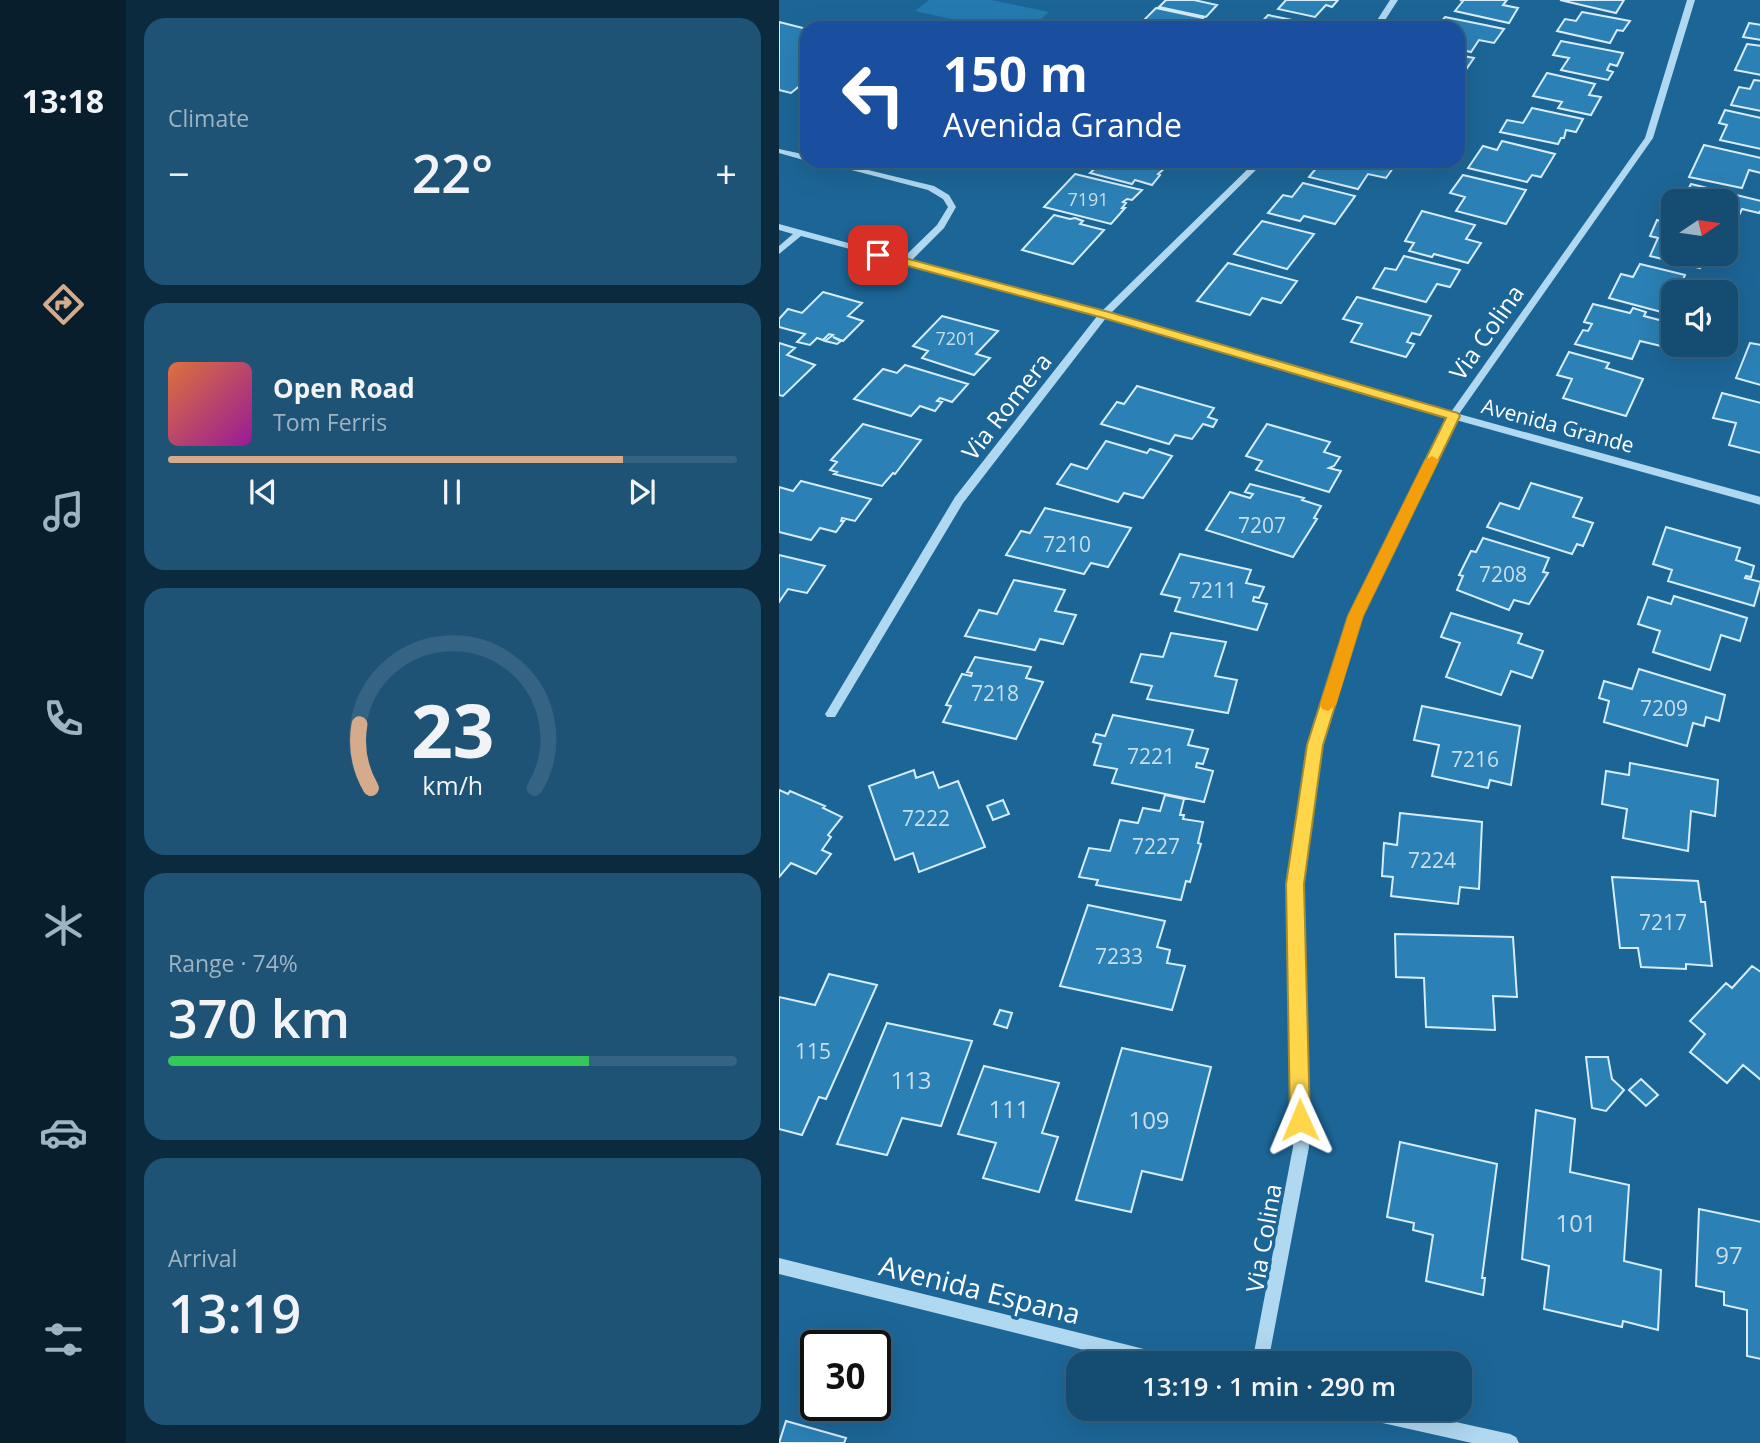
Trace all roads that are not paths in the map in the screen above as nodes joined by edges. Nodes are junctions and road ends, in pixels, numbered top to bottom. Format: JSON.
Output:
{"nodes":[{"id":1,"x":1393,"y":0,"type":"edge"},
{"id":2,"x":1691,"y":0,"type":"edge"},
{"id":3,"x":1380,"y":21,"type":"edge"},
{"id":4,"x":779,"y":151,"type":"edge"},
{"id":5,"x":800,"y":156,"type":"edge"},
{"id":6,"x":850,"y":168,"type":"edge"},
{"id":7,"x":1254,"y":168,"type":"edge"},
{"id":8,"x":779,"y":227,"type":"edge"},
{"id":9,"x":799,"y":233,"type":"junction"},
{"id":10,"x":779,"y":251,"type":"edge"},
{"id":11,"x":904,"y":262,"type":"junction"},
{"id":12,"x":1105,"y":314,"type":"junction"},
{"id":13,"x":1453,"y":416,"type":"junction"},
{"id":14,"x":1760,"y":501,"type":"edge"},
{"id":15,"x":831,"y":714,"type":"dead end"},
{"id":16,"x":779,"y":1266,"type":"edge"},
{"id":17,"x":1120,"y":1351,"type":"edge"},
{"id":18,"x":1262,"y":1351,"type":"edge"},
{"id":19,"x":1413,"y":1421,"type":"edge"},
{"id":20,"x":1510,"y":1443,"type":"edge"}],
"edges":[{"from":1,"to":3,"type":"street"},
{"from":2,"to":13,"type":"street","name":"Via Colina"},
{"from":4,"to":5,"type":"street"},
{"from":6,"to":11,"type":"street"},
{"from":7,"to":12,"type":"street","name":"Via Romera"},
{"from":8,"to":9,"type":"street","name":"Avenida Grande"},
{"from":9,"to":10,"type":"street"},
{"from":9,"to":11,"type":"street","name":"Avenida Grande"},
{"from":11,"to":12,"type":"street","name":"Avenida Grande"},
{"from":12,"to":13,"type":"street","name":"Avenida Grande"},
{"from":12,"to":15,"type":"street","name":"Via Romera"},
{"from":13,"to":14,"type":"street","name":"Avenida Grande"},
{"from":13,"to":18,"type":"street","name":"Via Colina"},
{"from":16,"to":17,"type":"street","name":"Avenida Espana"},
{"from":19,"to":20,"type":"street"}]}
